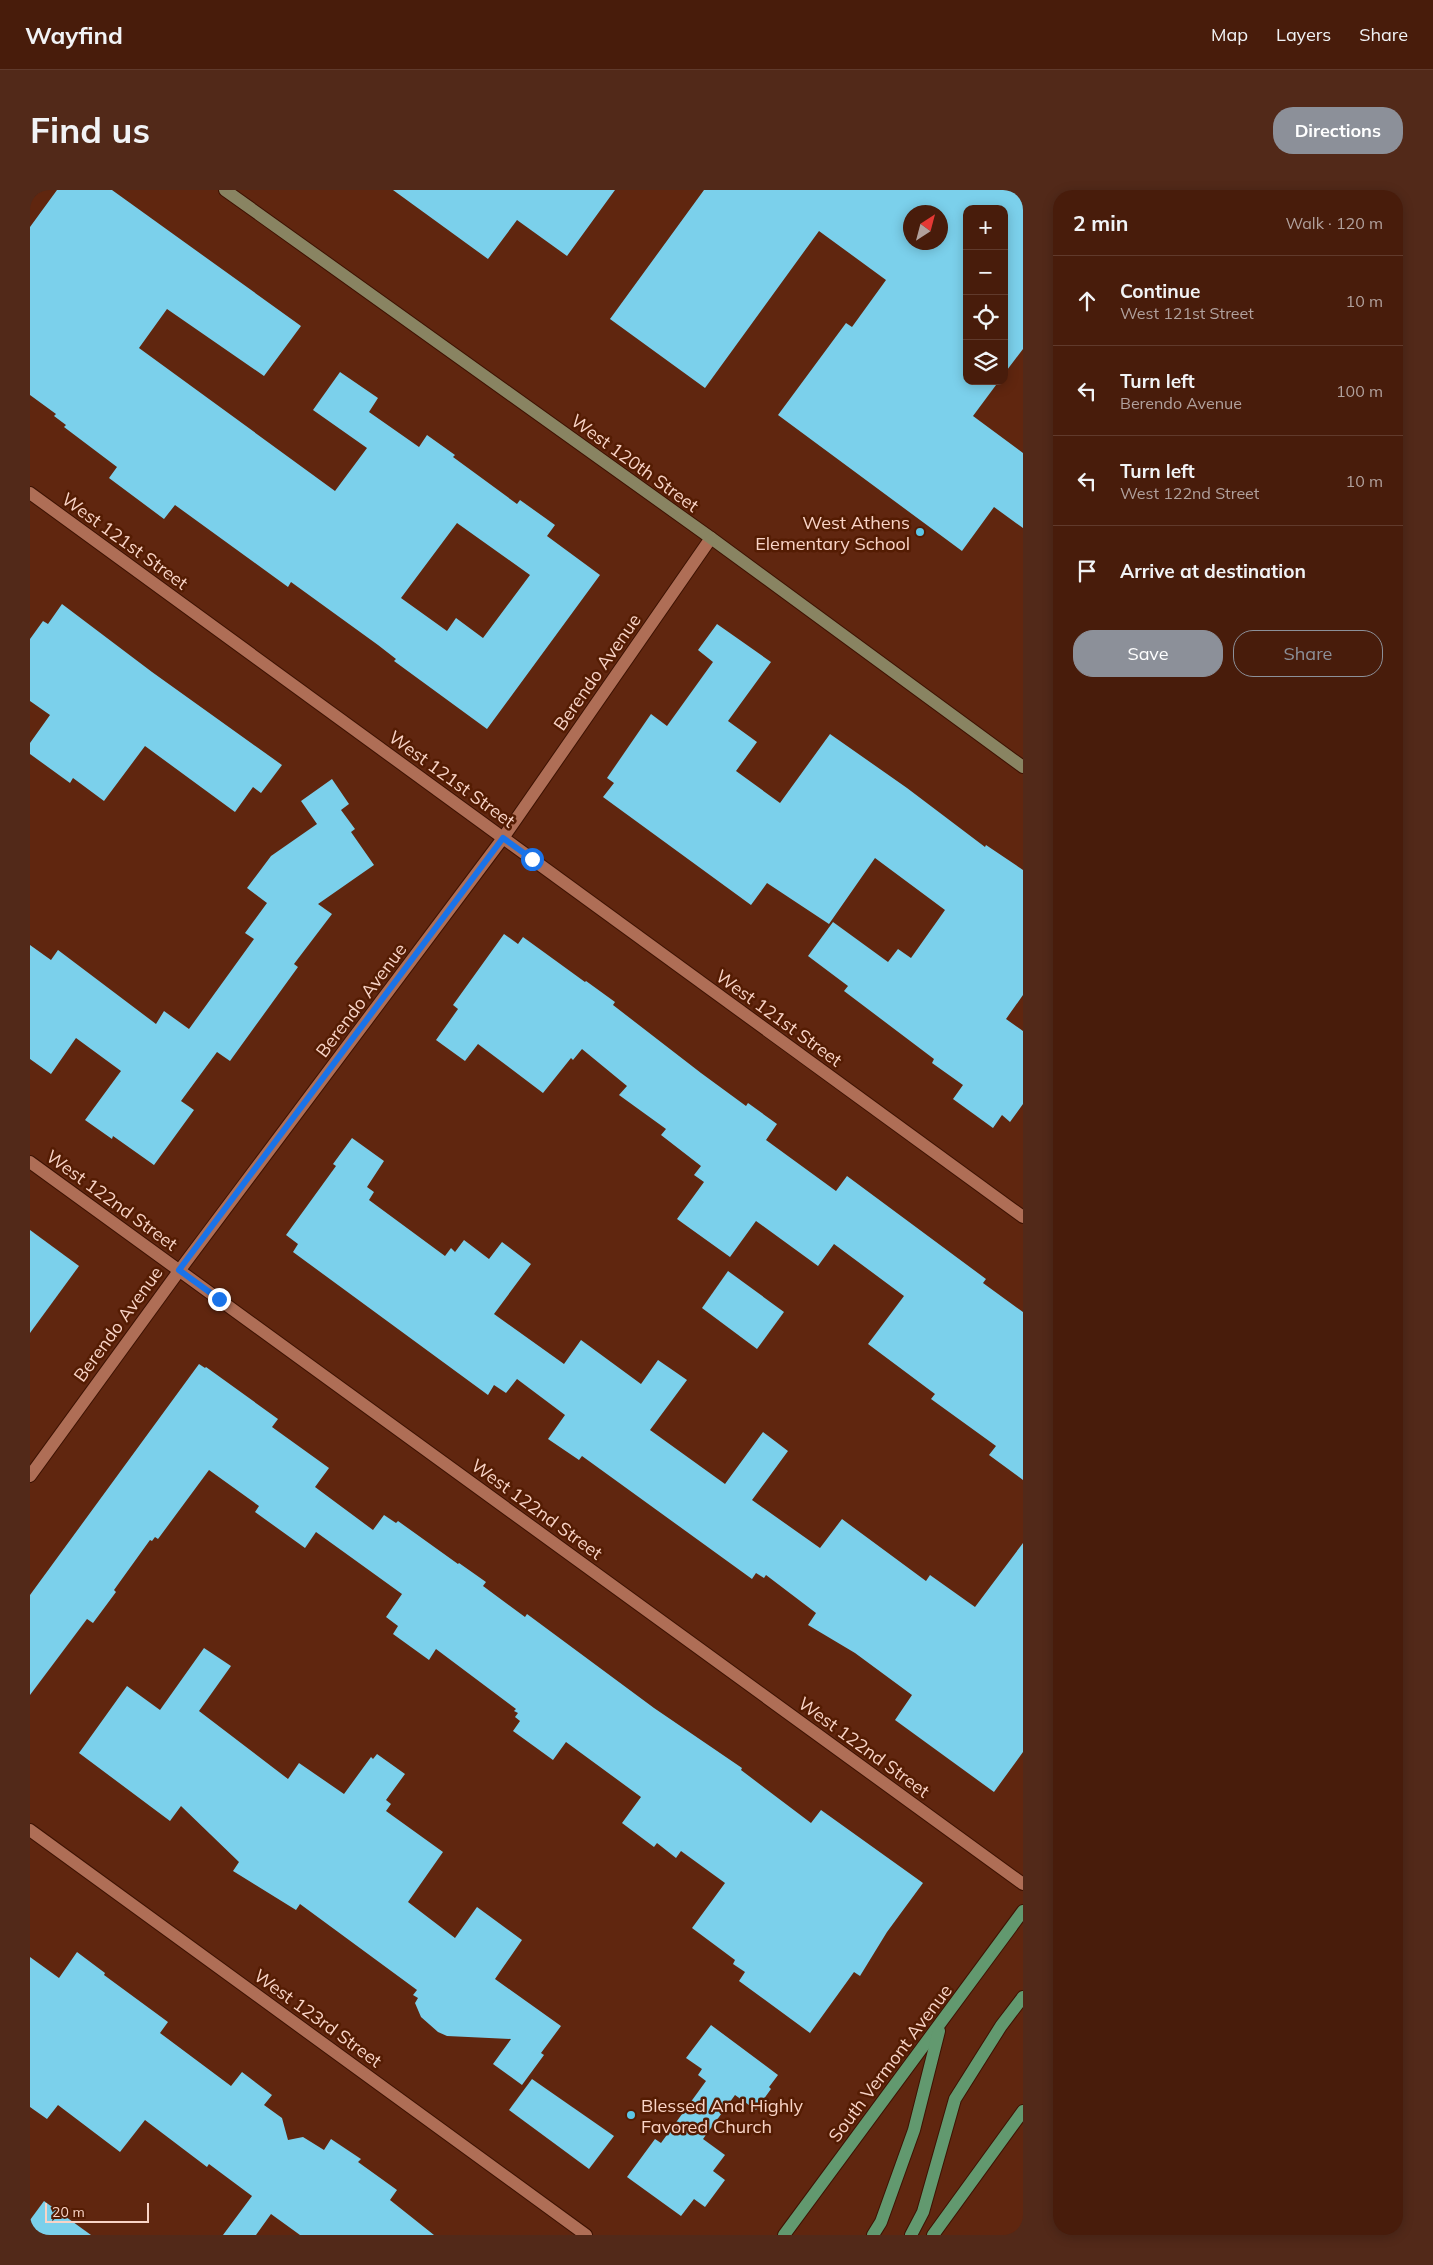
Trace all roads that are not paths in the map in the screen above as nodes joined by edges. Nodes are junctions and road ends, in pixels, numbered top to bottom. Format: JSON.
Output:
{"nodes":[{"id":1,"x":225,"y":190,"type":"edge"},
{"id":2,"x":30,"y":493,"type":"edge"},
{"id":3,"x":711,"y":538,"type":"junction"},
{"id":4,"x":1023,"y":767,"type":"edge"},
{"id":5,"x":503,"y":838,"type":"junction"},
{"id":6,"x":30,"y":1162,"type":"edge"},
{"id":7,"x":1023,"y":1217,"type":"edge"},
{"id":8,"x":179,"y":1270,"type":"junction"},
{"id":9,"x":30,"y":1476,"type":"edge"},
{"id":10,"x":30,"y":1830,"type":"edge"},
{"id":11,"x":1023,"y":1884,"type":"edge"},
{"id":12,"x":1023,"y":1911,"type":"edge"},
{"id":13,"x":1023,"y":1997,"type":"edge"},
{"id":14,"x":940,"y":2026,"type":"junction"},
{"id":15,"x":1022,"y":2116,"type":"edge"},
{"id":16,"x":586,"y":2235,"type":"edge"},
{"id":17,"x":784,"y":2235,"type":"edge"},
{"id":18,"x":873,"y":2235,"type":"edge"},
{"id":19,"x":911,"y":2235,"type":"edge"},
{"id":20,"x":934,"y":2235,"type":"edge"}],
"edges":[{"from":1,"to":3,"type":"street","name":"West 120th Street"},
{"from":2,"to":5,"type":"street","name":"West 121st Street"},
{"from":3,"to":4,"type":"street","name":"West 120th Street"},
{"from":3,"to":5,"type":"street","name":"Berendo Avenue"},
{"from":5,"to":7,"type":"street","name":"West 121st Street"},
{"from":5,"to":8,"type":"street","name":"Berendo Avenue"},
{"from":6,"to":8,"type":"street","name":"West 122nd Street"},
{"from":8,"to":9,"type":"street","name":"Berendo Avenue"},
{"from":8,"to":11,"type":"street","name":"West 122nd Street"},
{"from":10,"to":16,"type":"street","name":"West 123rd Street"},
{"from":12,"to":14,"type":"main road","name":"South Vermont Avenue"},
{"from":13,"to":19,"type":"main road"},
{"from":14,"to":17,"type":"main road","name":"South Vermont Avenue"},
{"from":14,"to":18,"type":"main road"},
{"from":15,"to":20,"type":"main road"}]}
